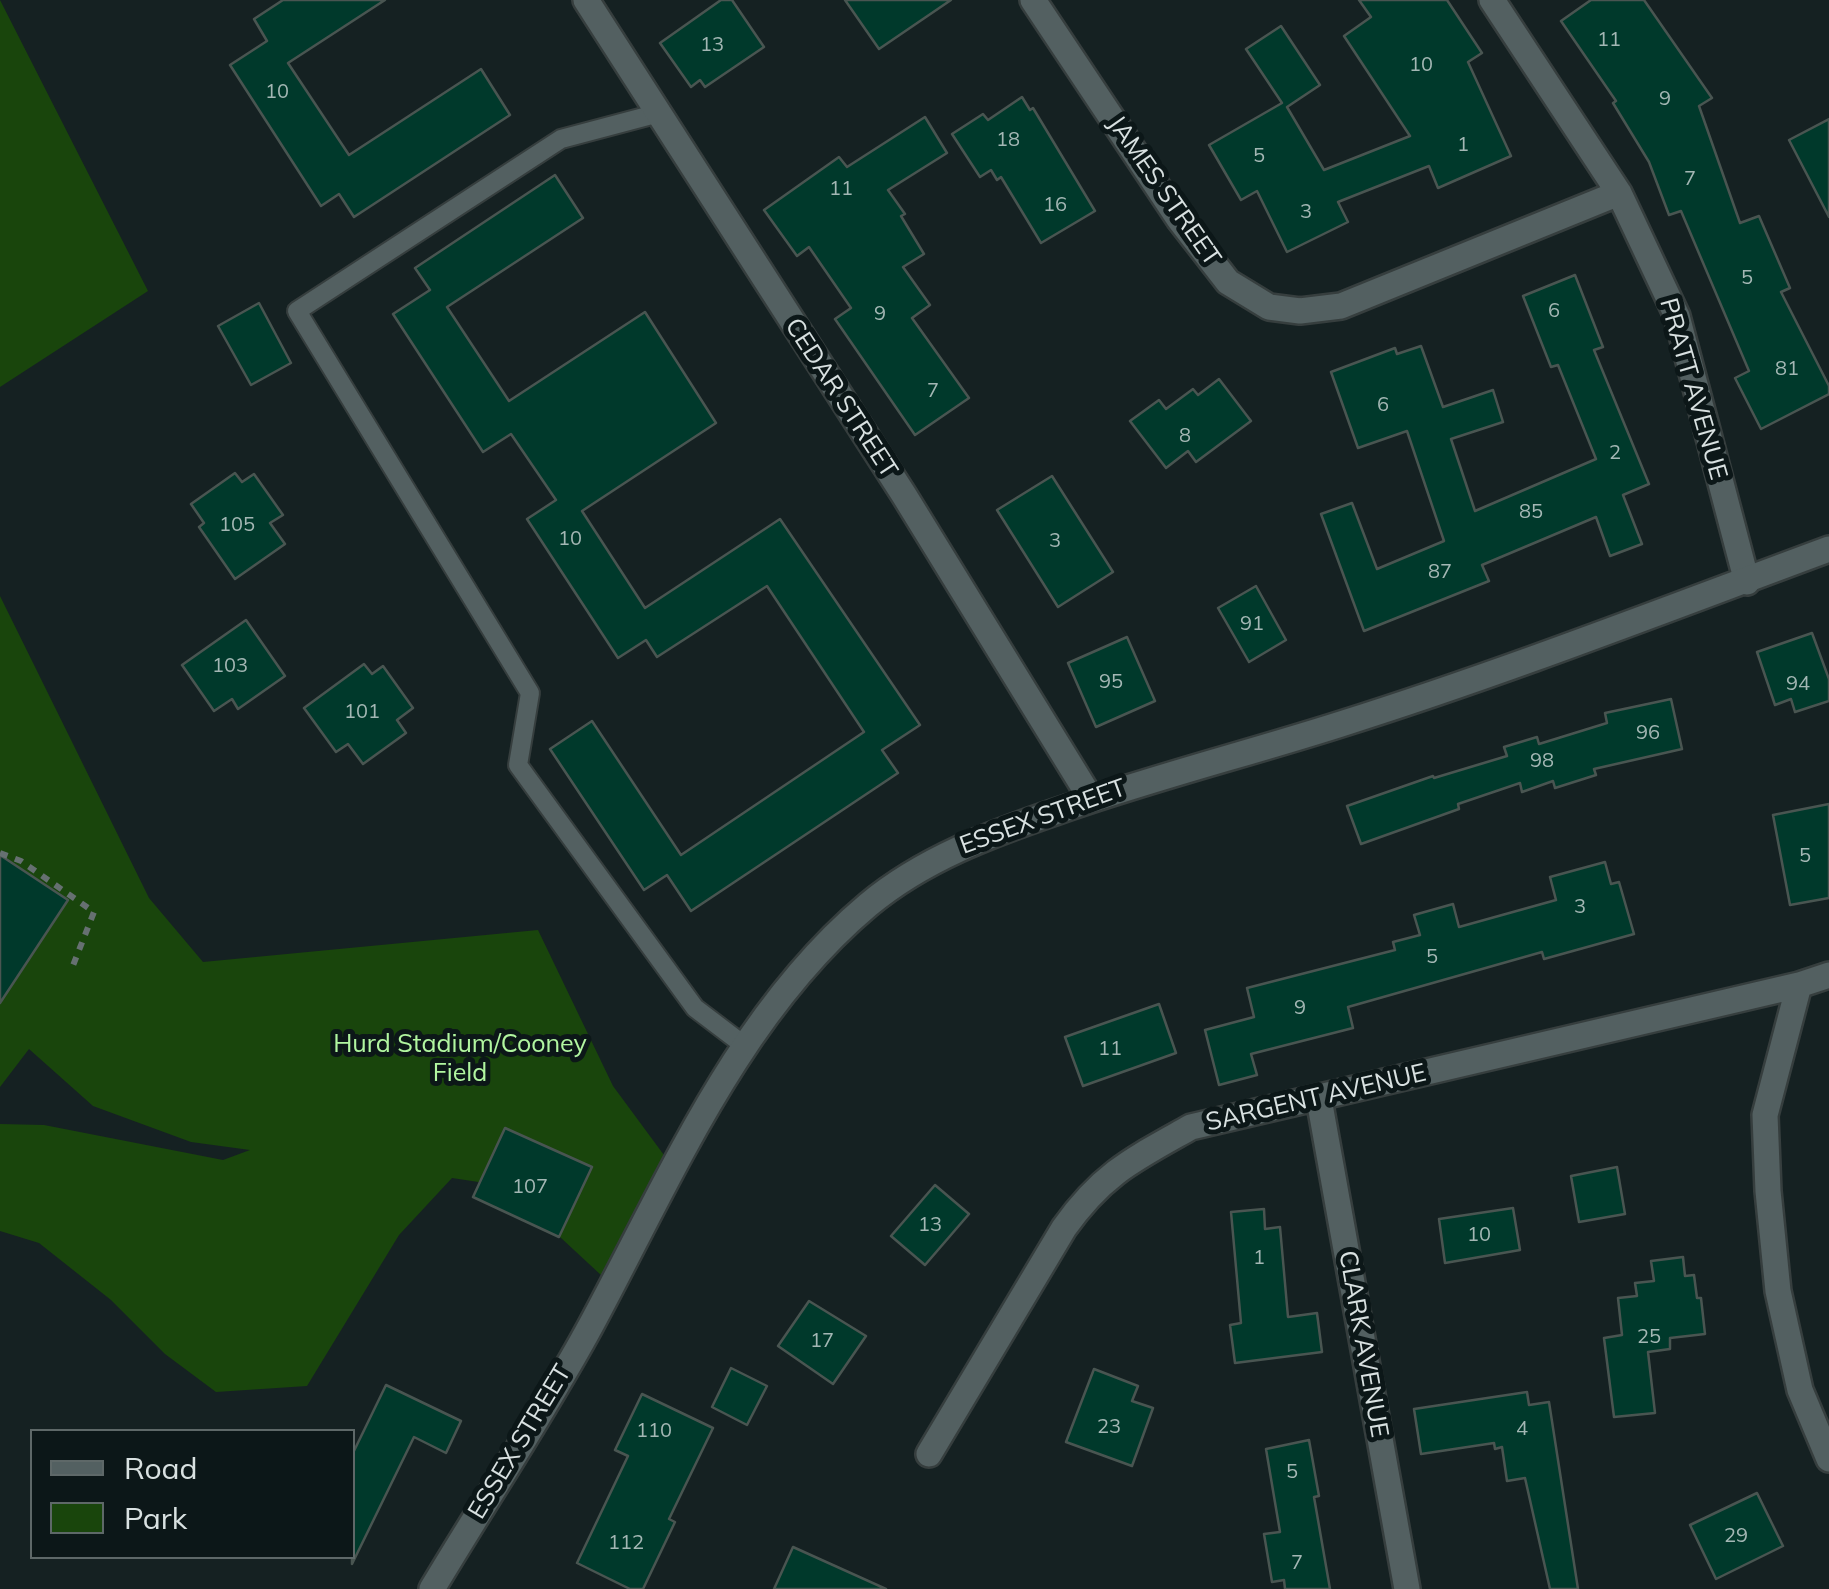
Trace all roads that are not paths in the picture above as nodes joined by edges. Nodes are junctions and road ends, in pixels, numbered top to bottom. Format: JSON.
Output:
{"nodes":[{"id":1,"x":586,"y":0,"type":"edge"},
{"id":2,"x":1033,"y":0,"type":"edge"},
{"id":3,"x":1492,"y":0,"type":"edge"},
{"id":4,"x":658,"y":112,"type":"junction"},
{"id":5,"x":1619,"y":193,"type":"junction"},
{"id":6,"x":1829,"y":549,"type":"edge"},
{"id":7,"x":1747,"y":582,"type":"junction"},
{"id":8,"x":1091,"y":799,"type":"junction"},
{"id":9,"x":1829,"y":975,"type":"edge"},
{"id":10,"x":1799,"y":985,"type":"junction"},
{"id":11,"x":744,"y":1046,"type":"junction"},
{"id":12,"x":1318,"y":1099,"type":"junction"},
{"id":13,"x":929,"y":1454,"type":"dead end"},
{"id":14,"x":1829,"y":1458,"type":"edge"},
{"id":15,"x":432,"y":1589,"type":"edge"},
{"id":16,"x":1407,"y":1589,"type":"edge"}],
"edges":[{"from":1,"to":4,"type":"street","name":"CEDAR STREET"},
{"from":2,"to":5,"type":"street","name":"JAMES STREET"},
{"from":3,"to":5,"type":"street","name":"PRATT AVENUE"},
{"from":4,"to":8,"type":"street","name":"CEDAR STREET"},
{"from":4,"to":11,"type":"lane"},
{"from":5,"to":7,"type":"street","name":"PRATT AVENUE"},
{"from":6,"to":7,"type":"street","name":"ESSEX STREET"},
{"from":7,"to":8,"type":"street","name":"ESSEX STREET"},
{"from":8,"to":11,"type":"street","name":"ESSEX STREET"},
{"from":9,"to":10,"type":"street","name":"SARGENT AVENUE"},
{"from":10,"to":12,"type":"street","name":"SARGENT AVENUE"},
{"from":10,"to":14,"type":"street"},
{"from":11,"to":15,"type":"street","name":"ESSEX STREET"},
{"from":12,"to":13,"type":"street","name":"SARGENT AVENUE"},
{"from":12,"to":16,"type":"street","name":"CLARK AVENUE"}]}
